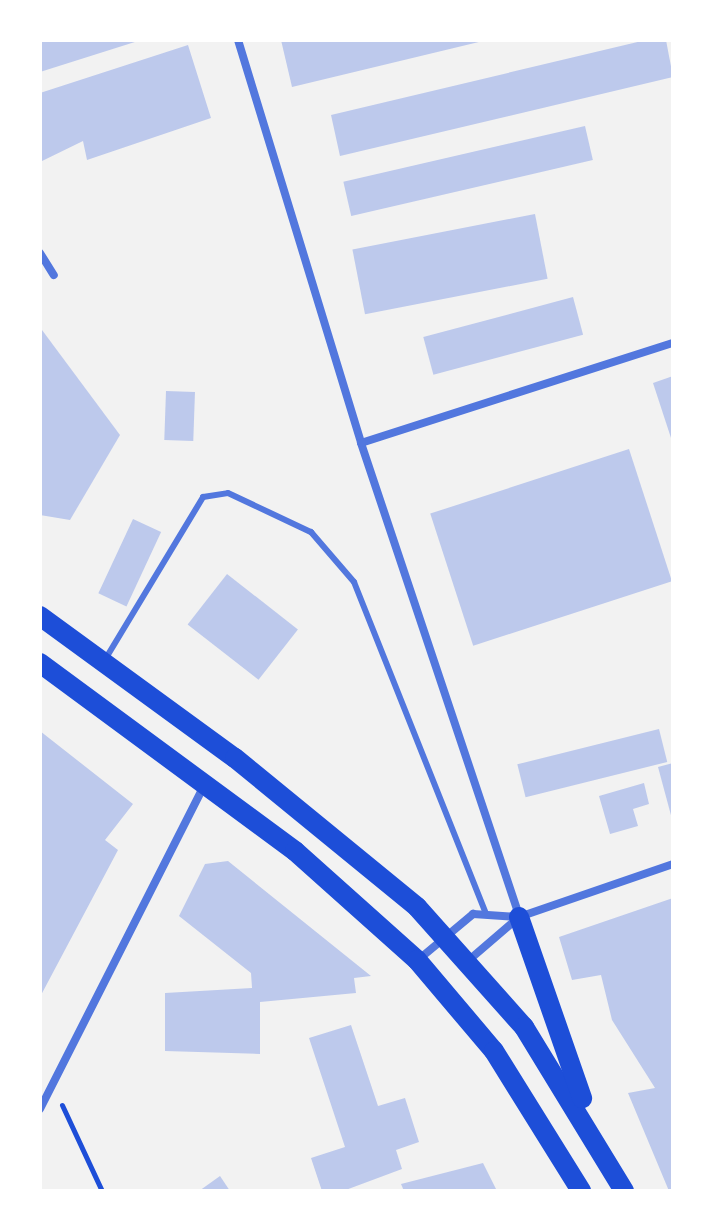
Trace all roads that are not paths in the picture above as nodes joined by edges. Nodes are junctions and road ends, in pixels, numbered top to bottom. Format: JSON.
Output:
{"nodes":[{"id":1,"x":238,"y":40,"type":"edge"},
{"id":2,"x":40,"y":253,"type":"edge"},
{"id":3,"x":54,"y":275,"type":"dead end"},
{"id":4,"x":673,"y":343,"type":"edge"},
{"id":5,"x":361,"y":443,"type":"junction"},
{"id":6,"x":40,"y":616,"type":"edge"},
{"id":7,"x":103,"y":662,"type":"junction"},
{"id":8,"x":40,"y":663,"type":"edge"},
{"id":9,"x":204,"y":786,"type":"junction"},
{"id":10,"x":673,"y":864,"type":"edge"},
{"id":11,"x":485,"y":912,"type":"junction"},
{"id":12,"x":519,"y":917,"type":"junction"},
{"id":13,"x":444,"y":935,"type":"junction"},
{"id":14,"x":417,"y":960,"type":"junction"},
{"id":15,"x":469,"y":960,"type":"junction"},
{"id":16,"x":40,"y":1109,"type":"edge"},
{"id":17,"x":604,"y":1154,"type":"junction"},
{"id":18,"x":581,"y":1191,"type":"edge"},
{"id":19,"x":624,"y":1191,"type":"edge"}],
"edges":[{"from":1,"to":5,"type":"street"},
{"from":2,"to":3,"type":"street"},
{"from":4,"to":5,"type":"street"},
{"from":5,"to":12,"type":"street"},
{"from":6,"to":7,"type":"main road"},
{"from":7,"to":11,"type":"lane"},
{"from":7,"to":13,"type":"main road"},
{"from":8,"to":9,"type":"main road"},
{"from":9,"to":14,"type":"main road"},
{"from":9,"to":16,"type":"street"},
{"from":10,"to":12,"type":"street"},
{"from":11,"to":12,"type":"street"},
{"from":11,"to":13,"type":"street"},
{"from":12,"to":15,"type":"street"},
{"from":12,"to":17,"type":"main road"},
{"from":13,"to":14,"type":"street"},
{"from":13,"to":15,"type":"main road"},
{"from":14,"to":18,"type":"main road"},
{"from":15,"to":17,"type":"main road"},
{"from":17,"to":19,"type":"main road"}]}
